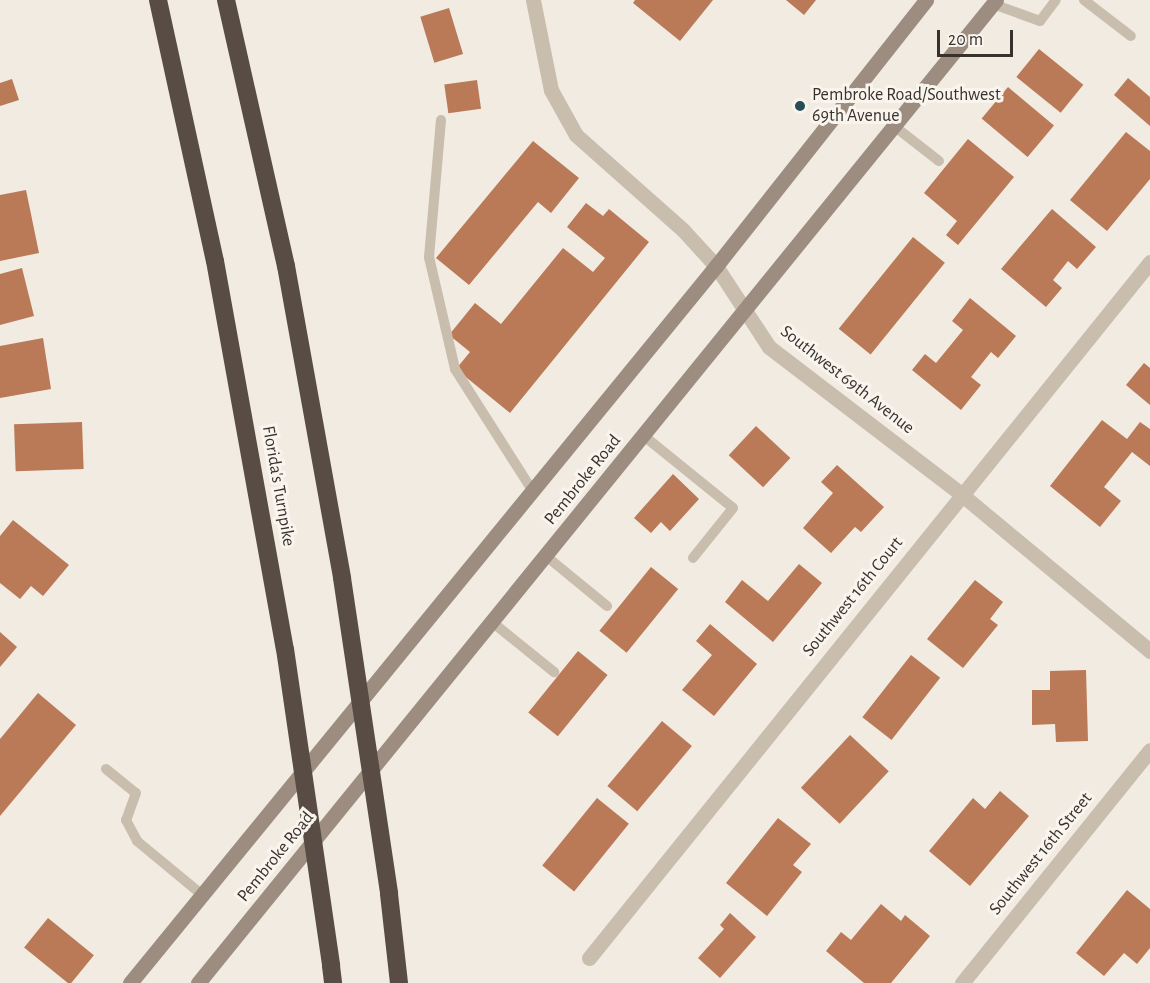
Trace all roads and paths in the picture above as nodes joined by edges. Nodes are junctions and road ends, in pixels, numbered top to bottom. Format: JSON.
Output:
{"nodes":[{"id":1,"x":158,"y":0,"type":"edge"},
{"id":2,"x":226,"y":0,"type":"edge"},
{"id":3,"x":532,"y":0,"type":"edge"},
{"id":4,"x":926,"y":0,"type":"edge"},
{"id":5,"x":1056,"y":0,"type":"edge"},
{"id":6,"x":1084,"y":0,"type":"edge"},
{"id":7,"x":994,"y":2,"type":"edge"},
{"id":8,"x":1131,"y":36,"type":"dead end"},
{"id":9,"x":441,"y":120,"type":"dead end"},
{"id":10,"x":894,"y":126,"type":"junction"},
{"id":11,"x":939,"y":161,"type":"dead end"},
{"id":12,"x":1150,"y":262,"type":"edge"},
{"id":13,"x":716,"y":266,"type":"junction"},
{"id":14,"x":744,"y":312,"type":"junction"},
{"id":15,"x":644,"y":436,"type":"junction"},
{"id":16,"x":531,"y":490,"type":"junction"},
{"id":17,"x":961,"y":494,"type":"junction"},
{"id":18,"x":546,"y":556,"type":"junction"},
{"id":19,"x":693,"y":558,"type":"dead end"},
{"id":20,"x":607,"y":606,"type":"dead end"},
{"id":21,"x":492,"y":622,"type":"junction"},
{"id":22,"x":1150,"y":651,"type":"edge"},
{"id":23,"x":554,"y":672,"type":"dead end"},
{"id":24,"x":1150,"y":750,"type":"edge"},
{"id":25,"x":106,"y":769,"type":"dead end"},
{"id":26,"x":201,"y":894,"type":"junction"},
{"id":27,"x":589,"y":958,"type":"dead end"},
{"id":28,"x":332,"y":974,"type":"edge"},
{"id":29,"x":130,"y":983,"type":"edge"},
{"id":30,"x":198,"y":983,"type":"edge"},
{"id":31,"x":399,"y":983,"type":"edge"},
{"id":32,"x":962,"y":983,"type":"edge"}],
"edges":[{"from":1,"to":28,"type":"highway","name":"Florida's Turnpike","bridge":true},
{"from":2,"to":31,"type":"highway","bridge":true},
{"from":3,"to":13,"type":"street","name":"Southwest 69th Avenue"},
{"from":4,"to":13,"type":"main road","name":"Pembroke Road"},
{"from":5,"to":7,"type":"lane"},
{"from":6,"to":8,"type":"lane"},
{"from":7,"to":10,"type":"main road","name":"Pembroke Road"},
{"from":9,"to":16,"type":"lane"},
{"from":10,"to":11,"type":"lane"},
{"from":10,"to":14,"type":"main road","name":"Pembroke Road"},
{"from":12,"to":17,"type":"street","name":"Southwest 16th Court"},
{"from":13,"to":14,"type":"street","name":"Southwest 69th Avenue"},
{"from":13,"to":16,"type":"main road","name":"Pembroke Road"},
{"from":14,"to":15,"type":"main road","name":"Pembroke Road"},
{"from":14,"to":17,"type":"street","name":"Southwest 69th Avenue"},
{"from":15,"to":18,"type":"main road","name":"Pembroke Road"},
{"from":15,"to":19,"type":"lane"},
{"from":16,"to":26,"type":"main road","name":"Pembroke Road"},
{"from":17,"to":22,"type":"street","name":"Southwest 69th Avenue"},
{"from":17,"to":27,"type":"street","name":"Southwest 16th Court"},
{"from":18,"to":20,"type":"lane"},
{"from":18,"to":21,"type":"main road","name":"Pembroke Road"},
{"from":21,"to":23,"type":"lane"},
{"from":21,"to":30,"type":"main road","name":"Pembroke Road"},
{"from":24,"to":32,"type":"street","name":"Southwest 16th Street"},
{"from":25,"to":26,"type":"lane"},
{"from":26,"to":29,"type":"main road","name":"Pembroke Road"}]}
